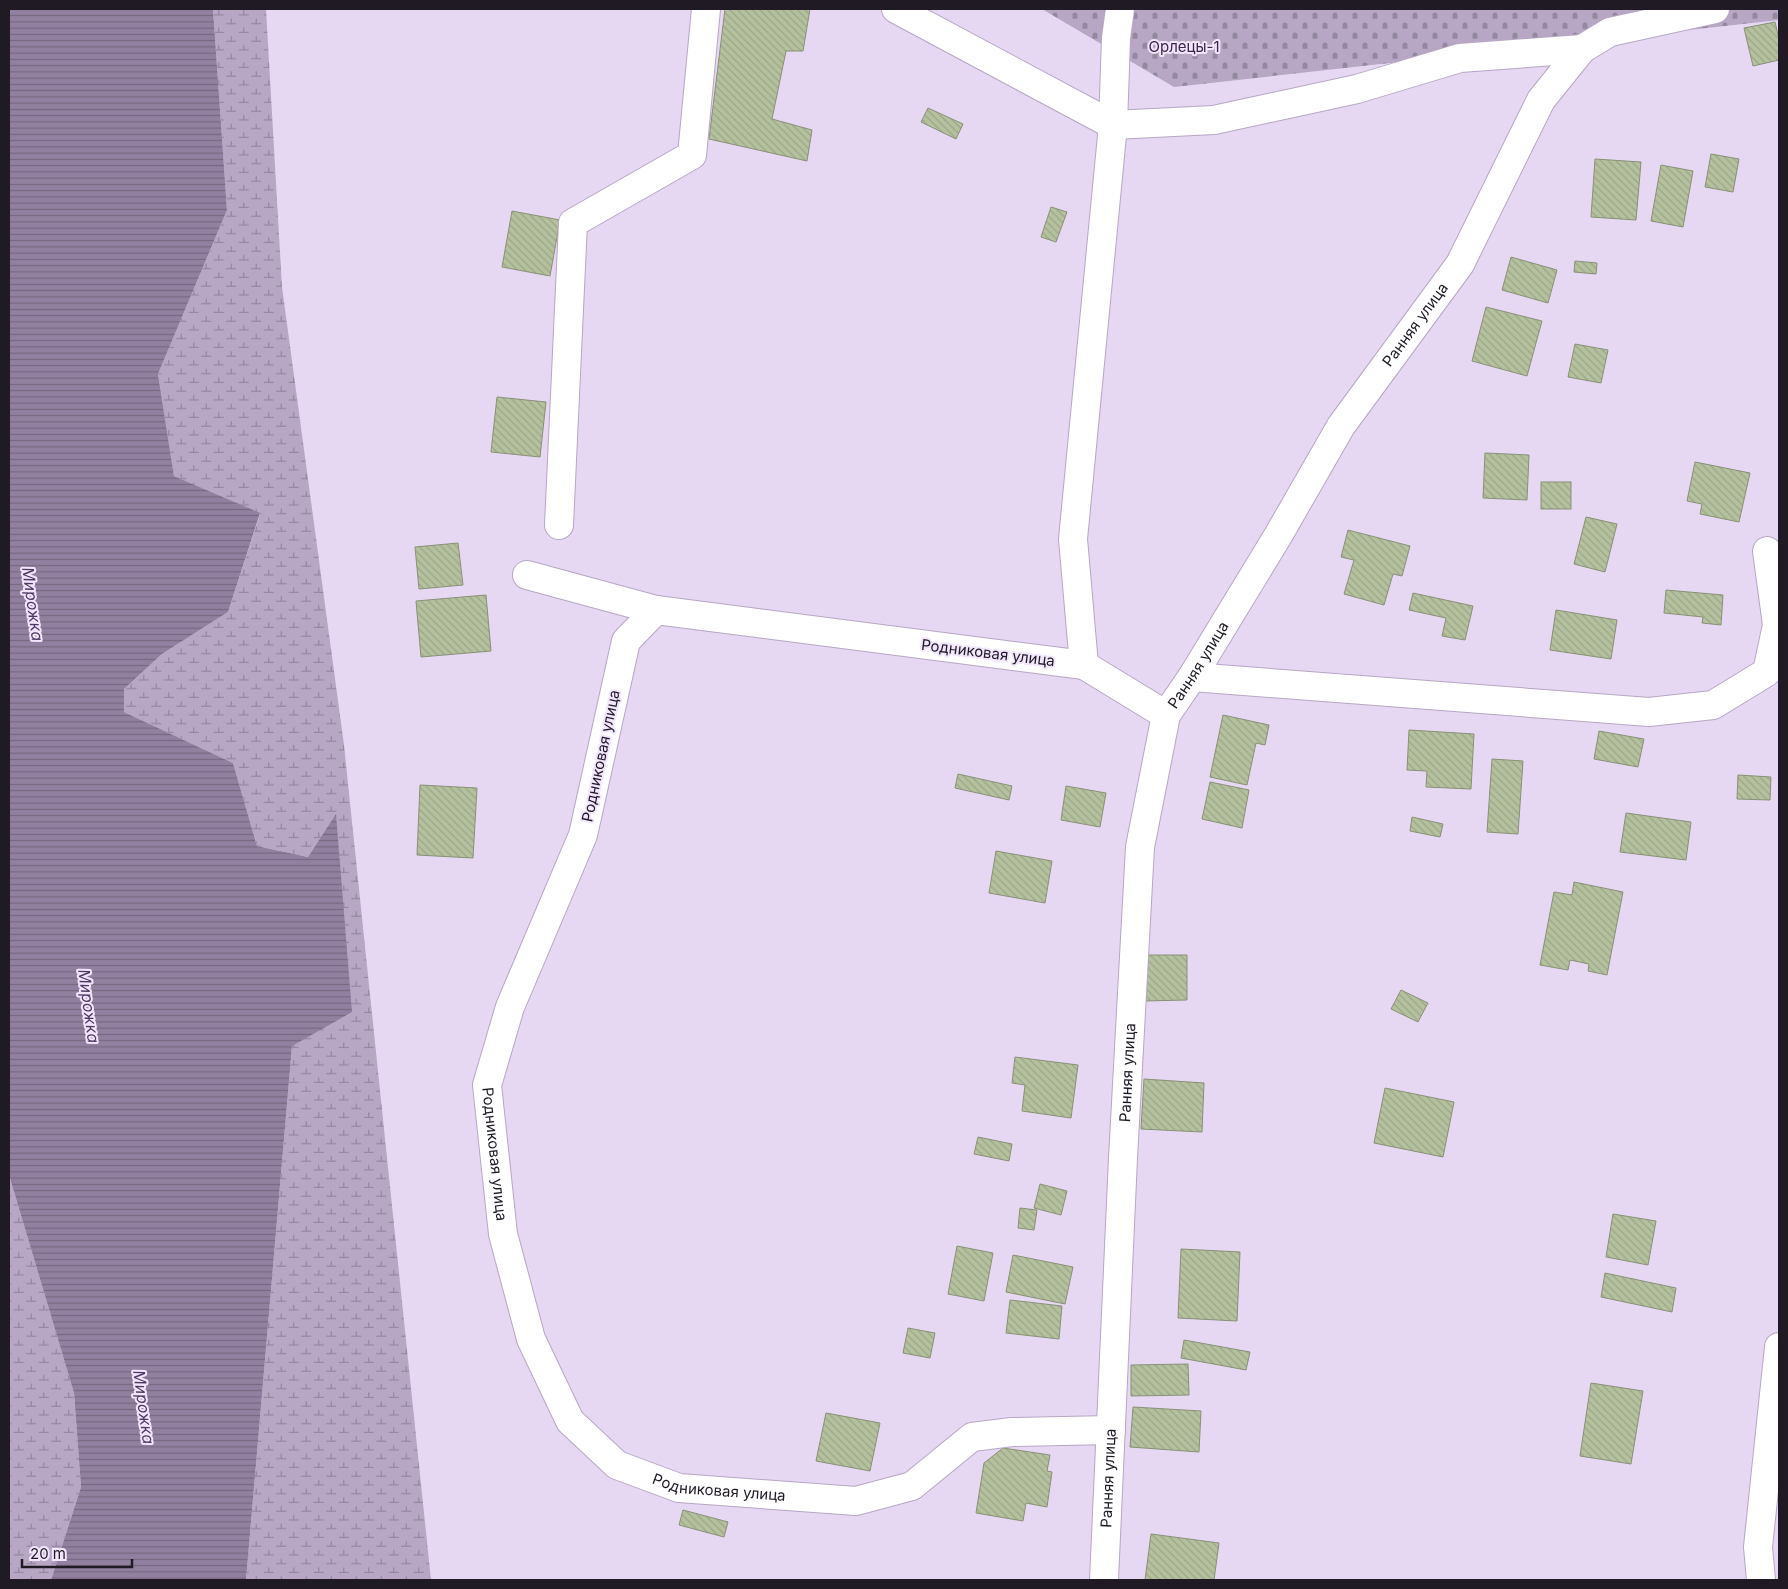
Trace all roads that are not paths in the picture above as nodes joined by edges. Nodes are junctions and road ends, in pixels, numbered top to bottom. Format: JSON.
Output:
{"nodes":[{"id":1,"x":706,"y":9,"type":"edge"},
{"id":2,"x":896,"y":9,"type":"edge"},
{"id":3,"x":1120,"y":9,"type":"edge"},
{"id":4,"x":1715,"y":9,"type":"edge"},
{"id":5,"x":1582,"y":49,"type":"junction"},
{"id":6,"x":1112,"y":125,"type":"junction"},
{"id":7,"x":560,"y":525,"type":"dead end"},
{"id":8,"x":1767,"y":551,"type":"dead end"},
{"id":9,"x":527,"y":575,"type":"dead end"},
{"id":10,"x":656,"y":610,"type":"junction"},
{"id":11,"x":1084,"y":665,"type":"junction"},
{"id":12,"x":1192,"y":677,"type":"junction"},
{"id":13,"x":1166,"y":715,"type":"junction"},
{"id":14,"x":1779,"y":1347,"type":"edge"},
{"id":15,"x":1111,"y":1430,"type":"junction"},
{"id":16,"x":1104,"y":1580,"type":"edge"},
{"id":17,"x":1762,"y":1580,"type":"edge"}],
"edges":[{"from":1,"to":7,"type":"street"},
{"from":2,"to":6,"type":"street"},
{"from":3,"to":6,"type":"street"},
{"from":4,"to":5,"type":"street","name":"Ранняя улица"},
{"from":5,"to":6,"type":"street"},
{"from":5,"to":12,"type":"street","name":"Ранняя улица"},
{"from":6,"to":11,"type":"street"},
{"from":8,"to":12,"type":"street"},
{"from":9,"to":10,"type":"street"},
{"from":10,"to":11,"type":"street","name":"Родниковая улица"},
{"from":10,"to":15,"type":"street","name":"Родниковая улица"},
{"from":11,"to":13,"type":"street"},
{"from":12,"to":13,"type":"street","name":"Ранняя улица"},
{"from":13,"to":15,"type":"street","name":"Ранняя улица"},
{"from":14,"to":17,"type":"street"},
{"from":15,"to":16,"type":"street","name":"Ранняя улица"}]}
